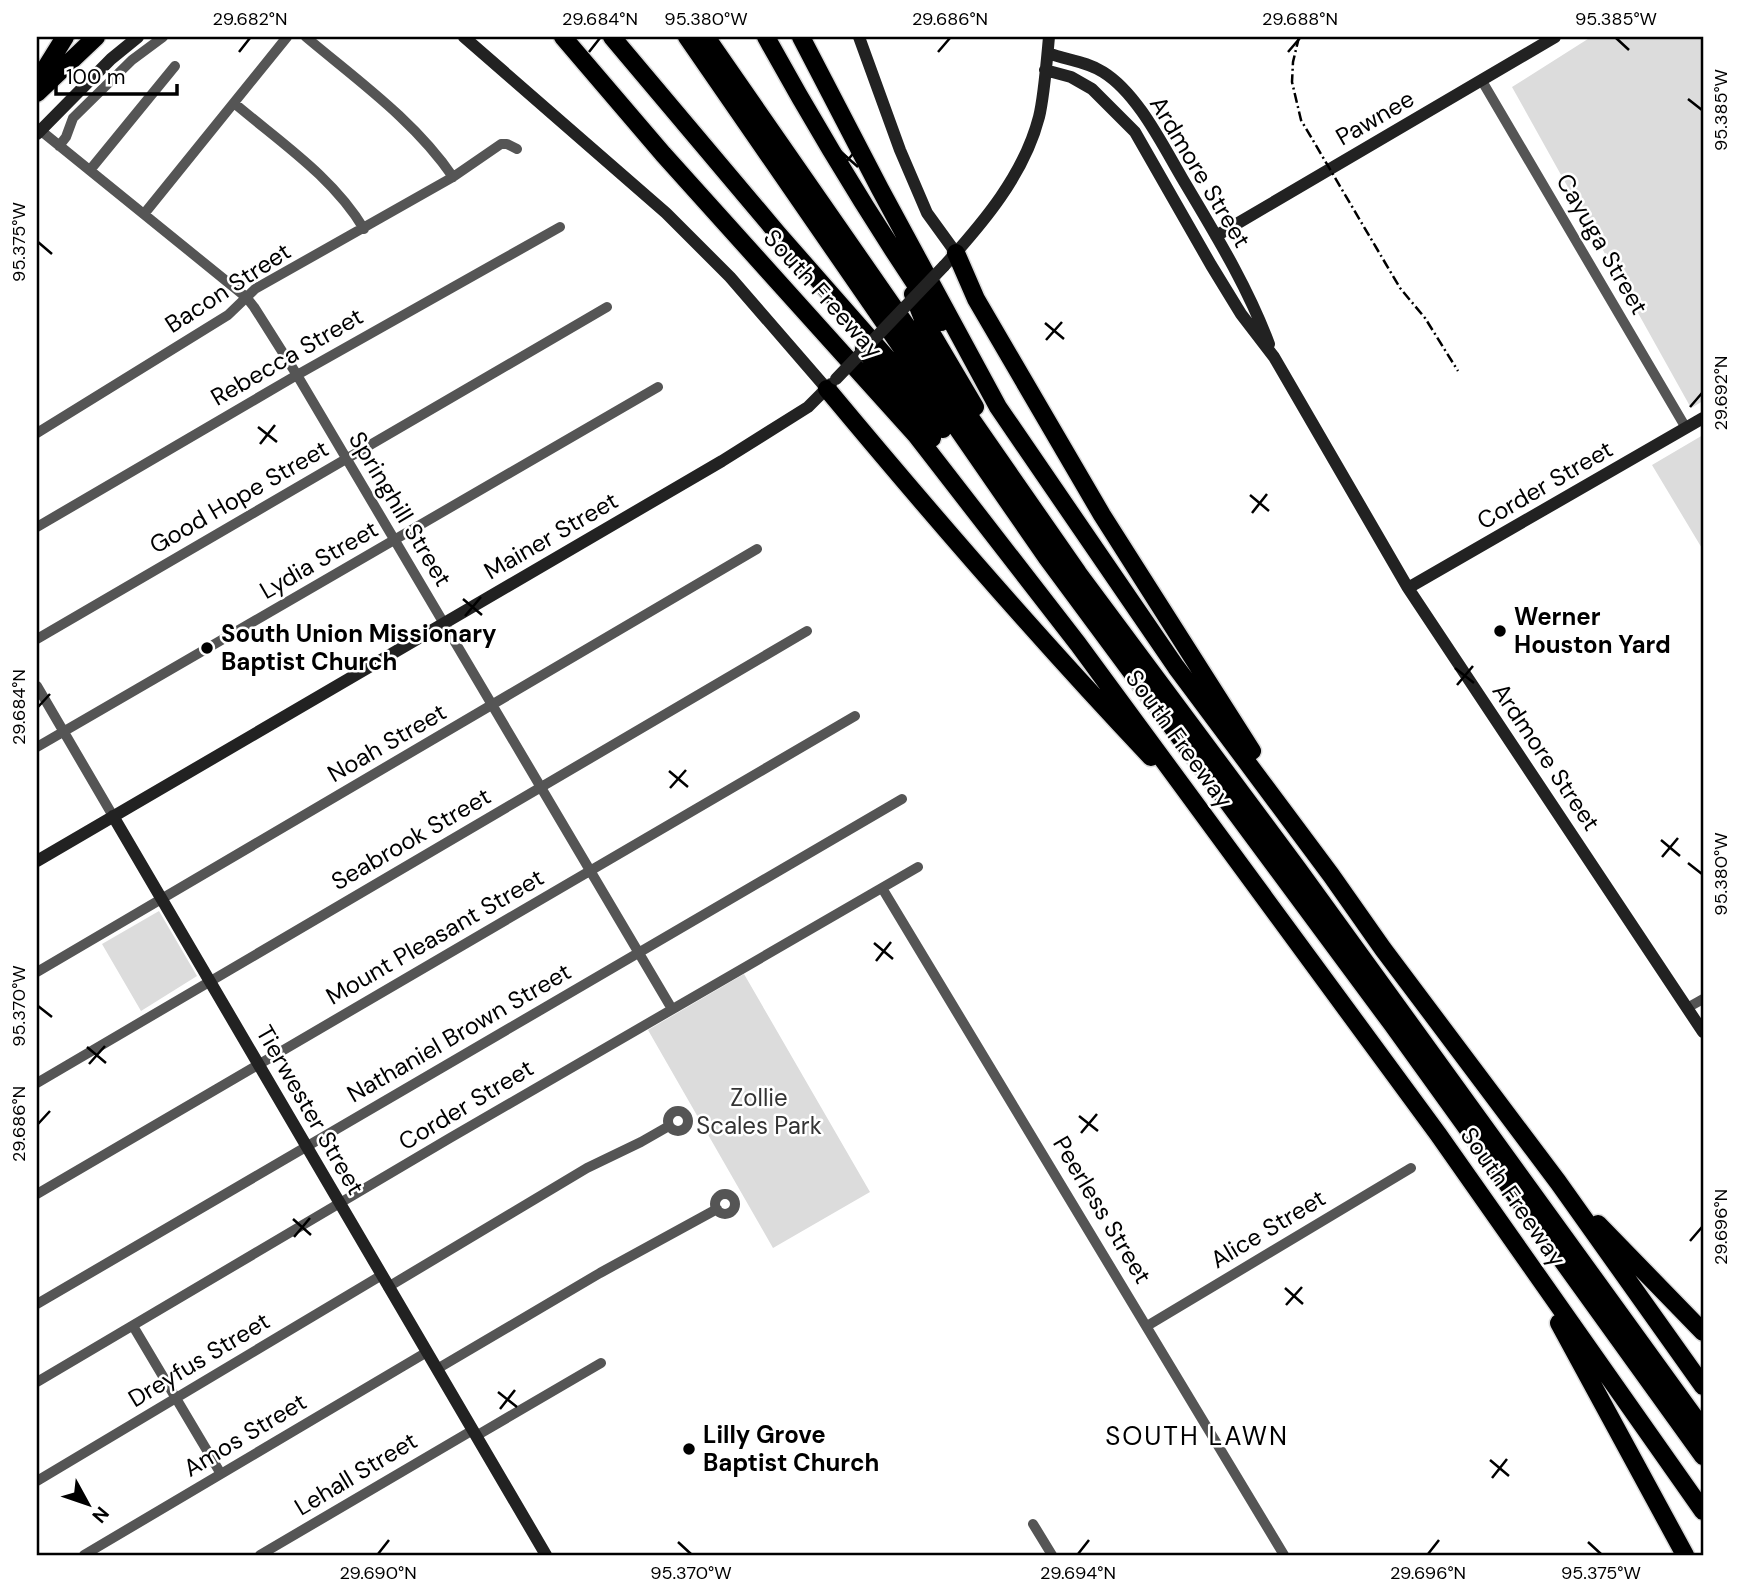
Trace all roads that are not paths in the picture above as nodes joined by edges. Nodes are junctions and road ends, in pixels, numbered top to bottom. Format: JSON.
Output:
{"nodes":[{"id":1,"x":56,"y":37,"type":"edge"},
{"id":2,"x":65,"y":37,"type":"edge"},
{"id":3,"x":96,"y":37,"type":"edge"},
{"id":4,"x":138,"y":37,"type":"edge"},
{"id":5,"x":163,"y":37,"type":"edge"},
{"id":6,"x":287,"y":37,"type":"edge"},
{"id":7,"x":306,"y":37,"type":"edge"},
{"id":8,"x":464,"y":37,"type":"edge"},
{"id":9,"x":563,"y":37,"type":"edge"},
{"id":10,"x":612,"y":37,"type":"edge"},
{"id":11,"x":687,"y":37,"type":"edge"},
{"id":12,"x":706,"y":37,"type":"edge"},
{"id":13,"x":766,"y":37,"type":"edge"},
{"id":14,"x":801,"y":37,"type":"edge"},
{"id":15,"x":859,"y":37,"type":"edge"},
{"id":16,"x":1049,"y":37,"type":"edge"},
{"id":17,"x":1555,"y":37,"type":"edge"},
{"id":18,"x":1048,"y":52,"type":"junction"},
{"id":19,"x":37,"y":59,"type":"edge"},
{"id":20,"x":176,"y":66,"type":"dead end"},
{"id":21,"x":1045,"y":70,"type":"junction"},
{"id":22,"x":1482,"y":81,"type":"junction"},
{"id":23,"x":39,"y":87,"type":"edge"},
{"id":24,"x":234,"y":103,"type":"junction"},
{"id":25,"x":1147,"y":121,"type":"junction"},
{"id":26,"x":1133,"y":130,"type":"junction"},
{"id":27,"x":38,"y":132,"type":"edge"},
{"id":28,"x":59,"y":146,"type":"junction"},
{"id":29,"x":517,"y":149,"type":"dead end"},
{"id":30,"x":90,"y":170,"type":"junction"},
{"id":31,"x":453,"y":177,"type":"junction"},
{"id":32,"x":144,"y":214,"type":"junction"},
{"id":33,"x":560,"y":227,"type":"dead end"},
{"id":34,"x":364,"y":229,"type":"junction"},
{"id":35,"x":778,"y":234,"type":"junction"},
{"id":36,"x":1216,"y":236,"type":"junction"},
{"id":37,"x":897,"y":257,"type":"junction"},
{"id":38,"x":950,"y":260,"type":"junction"},
{"id":39,"x":246,"y":297,"type":"junction"},
{"id":40,"x":607,"y":307,"type":"dead end"},
{"id":41,"x":1274,"y":357,"type":"junction"},
{"id":42,"x":297,"y":375,"type":"junction"},
{"id":43,"x":832,"y":384,"type":"junction"},
{"id":44,"x":658,"y":387,"type":"dead end"},
{"id":45,"x":998,"y":407,"type":"junction"},
{"id":46,"x":1703,"y":418,"type":"edge"},
{"id":47,"x":1686,"y":428,"type":"junction"},
{"id":48,"x":37,"y":433,"type":"edge"},
{"id":49,"x":346,"y":459,"type":"junction"},
{"id":50,"x":995,"y":485,"type":"junction"},
{"id":51,"x":37,"y":527,"type":"edge"},
{"id":52,"x":394,"y":540,"type":"junction"},
{"id":53,"x":757,"y":549,"type":"dead end"},
{"id":54,"x":1078,"y":573,"type":"junction"},
{"id":55,"x":1031,"y":583,"type":"junction"},
{"id":56,"x":1408,"y":587,"type":"junction"},
{"id":57,"x":443,"y":623,"type":"junction"},
{"id":58,"x":807,"y":631,"type":"dead end"},
{"id":59,"x":37,"y":639,"type":"edge"},
{"id":60,"x":37,"y":685,"type":"edge"},
{"id":61,"x":492,"y":706,"type":"junction"},
{"id":62,"x":855,"y":716,"type":"dead end"},
{"id":63,"x":64,"y":731,"type":"junction"},
{"id":64,"x":37,"y":747,"type":"edge"},
{"id":65,"x":541,"y":788,"type":"junction"},
{"id":66,"x":902,"y":799,"type":"dead end"},
{"id":67,"x":1200,"y":808,"type":"junction"},
{"id":68,"x":113,"y":816,"type":"junction"},
{"id":69,"x":37,"y":861,"type":"edge"},
{"id":70,"x":918,"y":867,"type":"dead end"},
{"id":71,"x":590,"y":871,"type":"junction"},
{"id":72,"x":1331,"y":875,"type":"junction"},
{"id":73,"x":882,"y":888,"type":"junction"},
{"id":74,"x":162,"y":899,"type":"junction"},
{"id":75,"x":638,"y":953,"type":"junction"},
{"id":76,"x":37,"y":972,"type":"edge"},
{"id":77,"x":210,"y":981,"type":"junction"},
{"id":78,"x":1703,"y":999,"type":"edge"},
{"id":79,"x":1687,"y":1008,"type":"junction"},
{"id":80,"x":672,"y":1009,"type":"junction"},
{"id":81,"x":1703,"y":1032,"type":"edge"},
{"id":82,"x":260,"y":1064,"type":"junction"},
{"id":83,"x":37,"y":1083,"type":"edge"},
{"id":84,"x":669,"y":1126,"type":"dead end"},
{"id":85,"x":308,"y":1145,"type":"junction"},
{"id":86,"x":1410,"y":1168,"type":"dead end"},
{"id":87,"x":1558,"y":1182,"type":"junction"},
{"id":88,"x":37,"y":1194,"type":"edge"},
{"id":89,"x":341,"y":1205,"type":"junction"},
{"id":90,"x":716,"y":1209,"type":"dead end"},
{"id":91,"x":1501,"y":1223,"type":"junction"},
{"id":92,"x":385,"y":1281,"type":"junction"},
{"id":93,"x":37,"y":1304,"type":"edge"},
{"id":94,"x":133,"y":1326,"type":"junction"},
{"id":95,"x":1147,"y":1326,"type":"junction"},
{"id":96,"x":1703,"y":1332,"type":"edge"},
{"id":97,"x":1639,"y":1351,"type":"junction"},
{"id":98,"x":427,"y":1352,"type":"junction"},
{"id":99,"x":601,"y":1363,"type":"dead end"},
{"id":100,"x":437,"y":1369,"type":"junction"},
{"id":101,"x":37,"y":1382,"type":"edge"},
{"id":102,"x":1703,"y":1386,"type":"edge"},
{"id":103,"x":176,"y":1398,"type":"junction"},
{"id":104,"x":1703,"y":1417,"type":"edge"},
{"id":105,"x":1703,"y":1429,"type":"edge"},
{"id":106,"x":475,"y":1433,"type":"junction"},
{"id":107,"x":1703,"y":1456,"type":"edge"},
{"id":108,"x":1703,"y":1466,"type":"edge"},
{"id":109,"x":221,"y":1474,"type":"junction"},
{"id":110,"x":37,"y":1481,"type":"edge"},
{"id":111,"x":1703,"y":1511,"type":"edge"},
{"id":112,"x":1033,"y":1524,"type":"dead end"},
{"id":113,"x":84,"y":1555,"type":"edge"},
{"id":114,"x":260,"y":1555,"type":"edge"},
{"id":115,"x":547,"y":1555,"type":"edge"},
{"id":116,"x":1052,"y":1555,"type":"edge"},
{"id":117,"x":1284,"y":1555,"type":"edge"},
{"id":118,"x":1685,"y":1555,"type":"edge"}],
"edges":[{"from":1,"to":19,"type":"highway"},
{"from":2,"to":23,"type":"highway"},
{"from":3,"to":23,"type":"highway"},
{"from":4,"to":27,"type":"street"},
{"from":5,"to":28,"type":"street"},
{"from":6,"to":24,"type":"street"},
{"from":7,"to":31,"type":"street"},
{"from":8,"to":43,"type":"street"},
{"from":9,"to":55,"type":"highway","name":"South Freeway"},
{"from":10,"to":35,"type":"highway"},
{"from":11,"to":50,"type":"highway"},
{"from":12,"to":54,"type":"highway"},
{"from":13,"to":37,"type":"highway"},
{"from":14,"to":45,"type":"highway","name":"South Freeway"},
{"from":15,"to":38,"type":"street"},
{"from":16,"to":18,"type":"street","name":"Mainer Street"},
{"from":17,"to":22,"type":"street","name":"Pawnee"},
{"from":18,"to":21,"type":"street","name":"Mainer Street"},
{"from":18,"to":25,"type":"street","name":"Ardmore Street"},
{"from":20,"to":30,"type":"street"},
{"from":21,"to":26,"type":"street","name":"Ardmore Street"},
{"from":21,"to":38,"type":"street","name":"Mainer Street"},
{"from":22,"to":36,"type":"street","name":"Pawnee"},
{"from":22,"to":47,"type":"street","name":"Cayuga Street"},
{"from":24,"to":32,"type":"street"},
{"from":24,"to":34,"type":"street"},
{"from":25,"to":26,"type":"street"},
{"from":25,"to":36,"type":"street","name":"Ardmore Street"},
{"from":26,"to":41,"type":"street","name":"Ardmore Street"},
{"from":27,"to":28,"type":"street","name":"Springhill Street"},
{"from":28,"to":30,"type":"street","name":"Springhill Street"},
{"from":29,"to":31,"type":"street","name":"Bacon Street"},
{"from":30,"to":32,"type":"street","name":"Springhill Street"},
{"from":31,"to":34,"type":"street","name":"Bacon Street"},
{"from":32,"to":39,"type":"street","name":"Springhill Street"},
{"from":33,"to":42,"type":"street","name":"Rebecca Street"},
{"from":34,"to":39,"type":"street","name":"Bacon Street"},
{"from":35,"to":50,"type":"highway"},
{"from":35,"to":55,"type":"highway"},
{"from":36,"to":41,"type":"street","name":"Ardmore Street"},
{"from":37,"to":45,"type":"highway"},
{"from":37,"to":54,"type":"highway"},
{"from":38,"to":43,"type":"street","name":"Mainer Street","bridge":true},
{"from":38,"to":72,"type":"highway"},
{"from":39,"to":42,"type":"street","name":"Springhill Street"},
{"from":39,"to":48,"type":"street","name":"Bacon Street"},
{"from":40,"to":49,"type":"street","name":"Good Hope Street"},
{"from":41,"to":56,"type":"street","name":"Ardmore Street"},
{"from":42,"to":49,"type":"street","name":"Springhill Street"},
{"from":42,"to":51,"type":"street","name":"Rebecca Street"},
{"from":43,"to":57,"type":"street","name":"Mainer Street"},
{"from":43,"to":67,"type":"highway"},
{"from":44,"to":52,"type":"street","name":"Lydia Street"},
{"from":45,"to":72,"type":"highway","name":"South Freeway"},
{"from":46,"to":47,"type":"street","name":"Corder Street"},
{"from":47,"to":56,"type":"street","name":"Corder Street"},
{"from":49,"to":52,"type":"street","name":"Springhill Street"},
{"from":49,"to":59,"type":"street","name":"Good Hope Street"},
{"from":50,"to":97,"type":"highway"},
{"from":52,"to":57,"type":"street","name":"Springhill Street"},
{"from":52,"to":63,"type":"street","name":"Lydia Street"},
{"from":53,"to":61,"type":"street","name":"Noah Street"},
{"from":54,"to":97,"type":"highway"},
{"from":55,"to":67,"type":"highway","name":"South Freeway"},
{"from":56,"to":79,"type":"street","name":"Ardmore Street"},
{"from":57,"to":61,"type":"street","name":"Springhill Street"},
{"from":57,"to":68,"type":"street","name":"Mainer Street"},
{"from":58,"to":65,"type":"street","name":"Seabrook Street"},
{"from":60,"to":63,"type":"street","name":"Tierwester Street"},
{"from":61,"to":65,"type":"street","name":"Springhill Street"},
{"from":61,"to":74,"type":"street","name":"Noah Street"},
{"from":62,"to":71,"type":"street","name":"Mount Pleasant Street"},
{"from":63,"to":64,"type":"street","name":"Lydia Street"},
{"from":63,"to":68,"type":"street","name":"Tierwester Street"},
{"from":65,"to":71,"type":"street","name":"Springhill Street"},
{"from":65,"to":77,"type":"street","name":"Seabrook Street"},
{"from":66,"to":75,"type":"street","name":"Nathaniel Brown Street"},
{"from":67,"to":91,"type":"highway","name":"South Freeway"},
{"from":68,"to":69,"type":"street","name":"Mainer Street"},
{"from":68,"to":74,"type":"street","name":"Tierwester Street"},
{"from":70,"to":73,"type":"street","name":"Corder Street"},
{"from":71,"to":75,"type":"street","name":"Springhill Street"},
{"from":71,"to":82,"type":"street","name":"Mount Pleasant Street"},
{"from":72,"to":87,"type":"highway","name":"South Freeway"},
{"from":73,"to":80,"type":"street","name":"Corder Street"},
{"from":73,"to":95,"type":"street","name":"Peerless Street"},
{"from":74,"to":76,"type":"street","name":"Noah Street"},
{"from":74,"to":77,"type":"street","name":"Tierwester Street"},
{"from":75,"to":80,"type":"street","name":"Springhill Street"},
{"from":75,"to":85,"type":"street","name":"Nathaniel Brown Street"},
{"from":77,"to":82,"type":"street","name":"Tierwester Street"},
{"from":77,"to":83,"type":"street","name":"Seabrook Street"},
{"from":78,"to":79,"type":"street"},
{"from":79,"to":81,"type":"street","name":"Ardmore Street"},
{"from":80,"to":89,"type":"street","name":"Corder Street"},
{"from":82,"to":85,"type":"street","name":"Tierwester Street"},
{"from":82,"to":88,"type":"street","name":"Mount Pleasant Street"},
{"from":84,"to":92,"type":"street","name":"Dreyfus Street"},
{"from":85,"to":89,"type":"street","name":"Tierwester Street"},
{"from":85,"to":93,"type":"street","name":"Nathaniel Brown Street"},
{"from":86,"to":95,"type":"street","name":"Alice Street"},
{"from":87,"to":96,"type":"highway"},
{"from":87,"to":102,"type":"highway","name":"South Freeway"},
{"from":89,"to":92,"type":"street","name":"Tierwester Street"},
{"from":89,"to":94,"type":"street","name":"Corder Street"},
{"from":90,"to":100,"type":"street"},
{"from":91,"to":111,"type":"highway","name":"South Freeway"},
{"from":91,"to":118,"type":"highway"},
{"from":92,"to":98,"type":"street","name":"Tierwester Street"},
{"from":92,"to":103,"type":"street","name":"Dreyfus Street"},
{"from":94,"to":101,"type":"street","name":"Corder Street"},
{"from":94,"to":103,"type":"street"},
{"from":95,"to":117,"type":"street","name":"Peerless Street"},
{"from":97,"to":104,"type":"highway"},
{"from":97,"to":105,"type":"highway"},
{"from":97,"to":107,"type":"highway"},
{"from":97,"to":108,"type":"highway"},
{"from":98,"to":100,"type":"street","name":"Tierwester Street"},
{"from":98,"to":109,"type":"street","name":"Amos Street"},
{"from":99,"to":106,"type":"street","name":"Lehall Street"},
{"from":100,"to":106,"type":"street","name":"Tierwester Street"},
{"from":103,"to":109,"type":"street"},
{"from":103,"to":110,"type":"street","name":"Dreyfus Street"},
{"from":106,"to":114,"type":"street","name":"Lehall Street"},
{"from":106,"to":115,"type":"street","name":"Tierwester Street"},
{"from":109,"to":113,"type":"street","name":"Amos Street"},
{"from":112,"to":116,"type":"street"}]}
